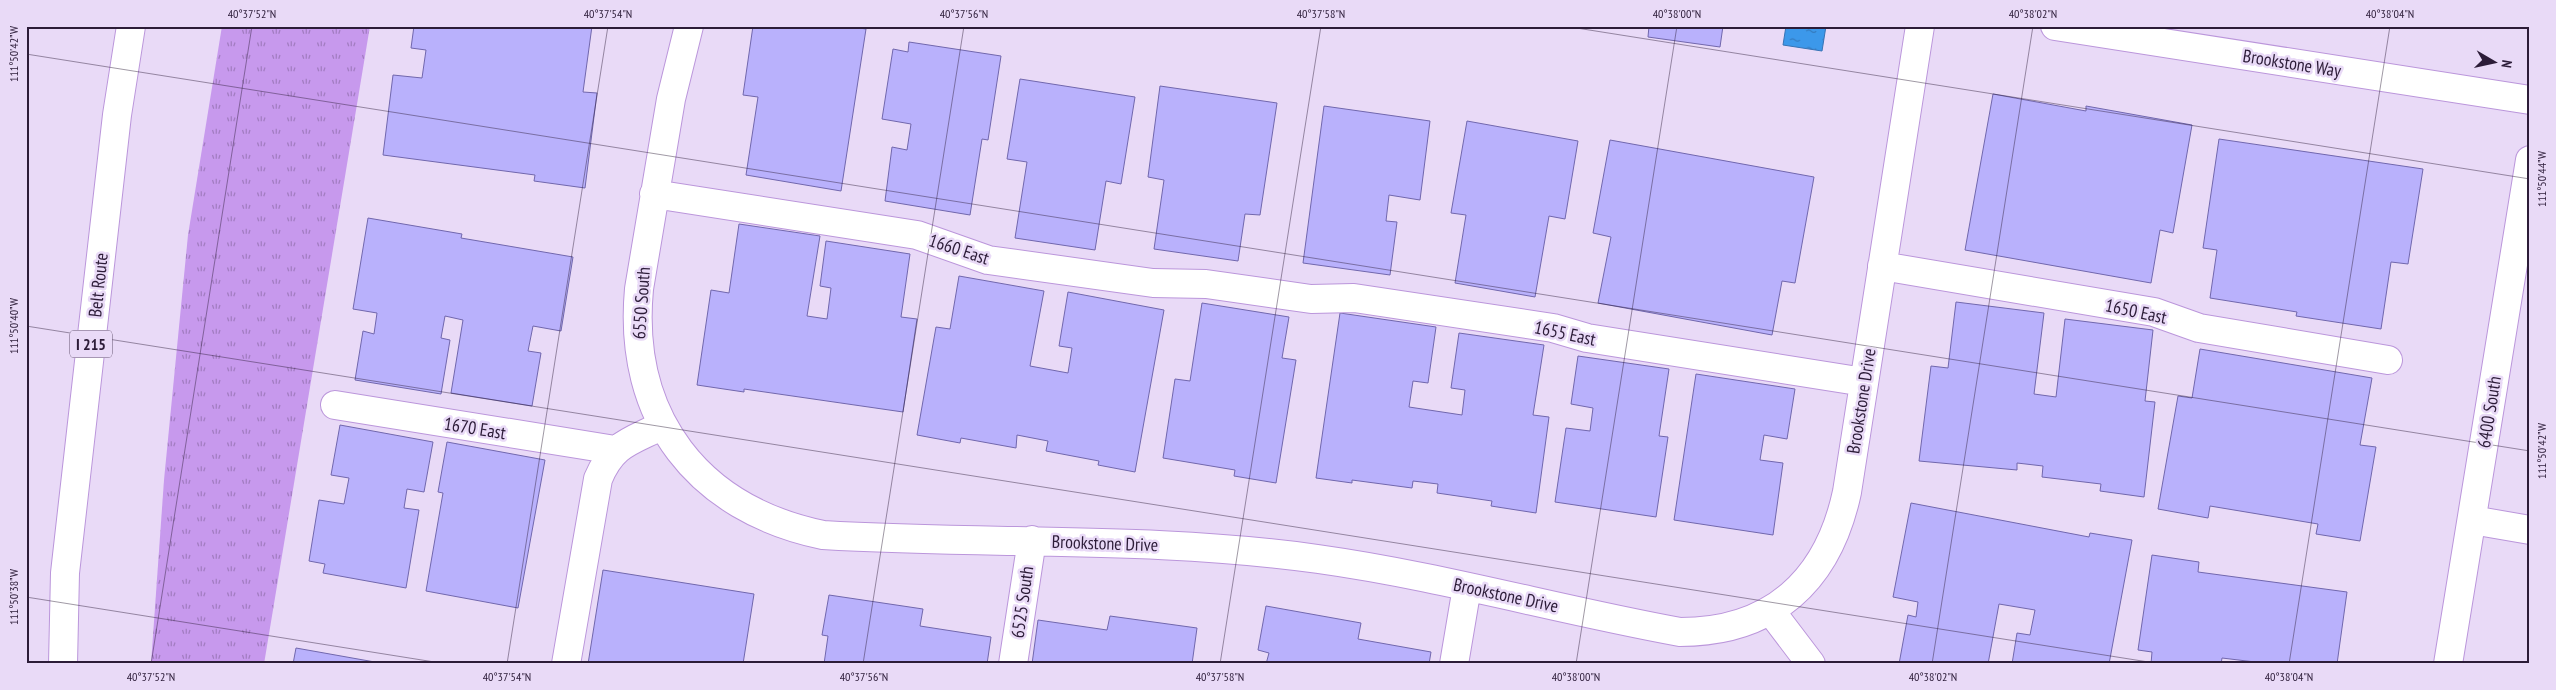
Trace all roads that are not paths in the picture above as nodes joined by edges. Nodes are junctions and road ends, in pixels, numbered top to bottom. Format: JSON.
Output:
{"nodes":[{"id":1,"x":131,"y":26,"type":"edge"},
{"id":2,"x":689,"y":26,"type":"edge"},
{"id":3,"x":1920,"y":26,"type":"edge"},
{"id":4,"x":2055,"y":26,"type":"edge"},
{"id":5,"x":2530,"y":100,"type":"edge"},
{"id":6,"x":2530,"y":160,"type":"edge"},
{"id":7,"x":654,"y":194,"type":"junction"},
{"id":8,"x":1882,"y":266,"type":"junction"},
{"id":9,"x":1266,"y":292,"type":"joint"},
{"id":10,"x":2388,"y":360,"type":"dead end"},
{"id":11,"x":1864,"y":382,"type":"junction"},
{"id":12,"x":335,"y":405,"type":"dead end"},
{"id":13,"x":663,"y":425,"type":"junction"},
{"id":14,"x":615,"y":450,"type":"junction"},
{"id":15,"x":2472,"y":520,"type":"junction"},
{"id":16,"x":2530,"y":530,"type":"edge"},
{"id":17,"x":1032,"y":540,"type":"junction"},
{"id":18,"x":1467,"y":587,"type":"junction"},
{"id":19,"x":1770,"y":610,"type":"junction"},
{"id":20,"x":63,"y":664,"type":"edge"},
{"id":21,"x":566,"y":664,"type":"edge"},
{"id":22,"x":1013,"y":664,"type":"edge"},
{"id":23,"x":1454,"y":664,"type":"edge"},
{"id":24,"x":1811,"y":664,"type":"edge"},
{"id":25,"x":2448,"y":664,"type":"edge"}],
"edges":[{"from":1,"to":20,"type":"main road","name":"Belt Route","number":"I 215"},
{"from":2,"to":7,"type":"main road","name":"6550 South"},
{"from":3,"to":8,"type":"main road","name":"Brookstone Drive"},
{"from":4,"to":5,"type":"main road","name":"Brookstone Way"},
{"from":6,"to":15,"type":"main road","name":"6400 South"},
{"from":7,"to":9,"type":"main road","name":"1660 East"},
{"from":7,"to":13,"type":"main road","name":"6550 South"},
{"from":8,"to":10,"type":"main road","name":"1650 East"},
{"from":8,"to":11,"type":"main road","name":"Brookstone Drive"},
{"from":9,"to":11,"type":"main road","name":"1655 East"},
{"from":11,"to":19,"type":"main road","name":"Brookstone Drive"},
{"from":12,"to":14,"type":"main road","name":"1670 East"},
{"from":13,"to":14,"type":"main road"},
{"from":13,"to":17,"type":"main road","name":"Brookstone Drive"},
{"from":14,"to":21,"type":"main road"},
{"from":15,"to":16,"type":"main road"},
{"from":15,"to":25,"type":"main road","name":"6400 South"},
{"from":17,"to":18,"type":"main road","name":"Brookstone Drive"},
{"from":17,"to":22,"type":"main road","name":"6525 South"},
{"from":18,"to":19,"type":"main road","name":"Brookstone Drive"},
{"from":18,"to":23,"type":"main road"},
{"from":19,"to":24,"type":"main road"}]}
